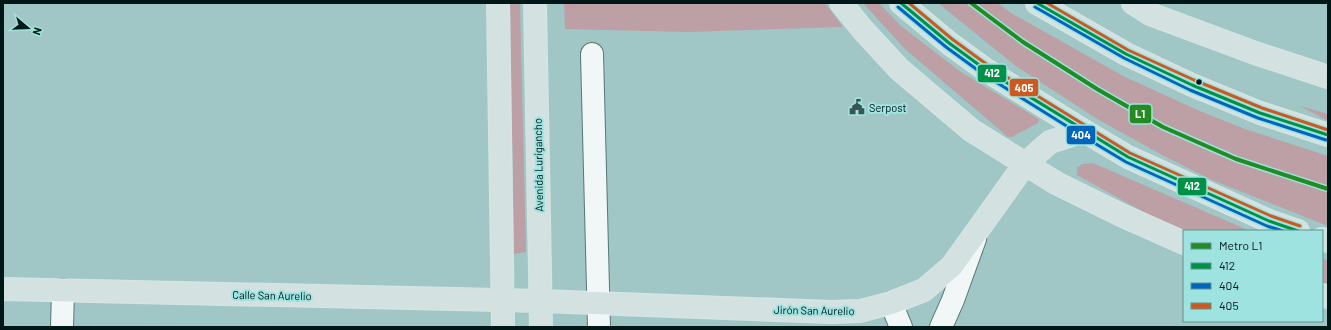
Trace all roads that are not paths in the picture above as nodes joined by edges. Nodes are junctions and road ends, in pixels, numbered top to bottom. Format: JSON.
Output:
{"nodes":[{"id":1,"x":498,"y":3,"type":"edge"},
{"id":2,"x":536,"y":3,"type":"edge"},
{"id":3,"x":841,"y":3,"type":"edge"},
{"id":4,"x":901,"y":3,"type":"edge"},
{"id":5,"x":1037,"y":3,"type":"edge"},
{"id":6,"x":1124,"y":3,"type":"edge"},
{"id":7,"x":1142,"y":8,"type":"edge"},
{"id":8,"x":592,"y":54,"type":"dead end"},
{"id":9,"x":1328,"y":77,"type":"edge"},
{"id":10,"x":1084,"y":131,"type":"junction"},
{"id":11,"x":1328,"y":135,"type":"edge"},
{"id":12,"x":1025,"y":164,"type":"junction"},
{"id":13,"x":979,"y":228,"type":"junction"},
{"id":14,"x":1295,"y":230,"type":"edge"},
{"id":15,"x":1183,"y":243,"type":"edge"},
{"id":16,"x":3,"y":289,"type":"edge"},
{"id":17,"x":63,"y":290,"type":"junction"},
{"id":18,"x":502,"y":300,"type":"junction"},
{"id":19,"x":541,"y":301,"type":"junction"},
{"id":20,"x":598,"y":303,"type":"junction"},
{"id":21,"x":891,"y":303,"type":"junction"},
{"id":22,"x":62,"y":327,"type":"edge"},
{"id":23,"x":503,"y":327,"type":"edge"},
{"id":24,"x":541,"y":327,"type":"edge"},
{"id":25,"x":599,"y":327,"type":"edge"},
{"id":26,"x":901,"y":327,"type":"edge"},
{"id":27,"x":941,"y":327,"type":"edge"}],
"edges":[{"from":1,"to":18,"type":"main road"},
{"from":2,"to":19,"type":"main road","name":"Avenida Lurigancho"},
{"from":3,"to":12,"type":"main road"},
{"from":4,"to":10,"type":"main road"},
{"from":5,"to":11,"type":"main road"},
{"from":6,"to":7,"type":"main road"},
{"from":7,"to":9,"type":"main road"},
{"from":8,"to":20,"type":"street"},
{"from":10,"to":12,"type":"main road","name":"Jirón San Aurelio"},
{"from":10,"to":14,"type":"main road"},
{"from":12,"to":13,"type":"main road","name":"Jirón San Aurelio"},
{"from":12,"to":15,"type":"main road"},
{"from":13,"to":21,"type":"main road","name":"Jirón San Aurelio"},
{"from":13,"to":27,"type":"street"},
{"from":16,"to":17,"type":"main road","name":"Calle San Aurelio"},
{"from":17,"to":18,"type":"main road","name":"Calle San Aurelio"},
{"from":17,"to":22,"type":"street"},
{"from":18,"to":19,"type":"main road","name":"Calle San Aurelio"},
{"from":18,"to":23,"type":"main road"},
{"from":19,"to":20,"type":"main road","name":"Jirón San Aurelio"},
{"from":19,"to":24,"type":"main road","name":"Avenida Lurigancho"},
{"from":20,"to":21,"type":"main road","name":"Jirón San Aurelio"},
{"from":20,"to":25,"type":"street"},
{"from":21,"to":26,"type":"street"}]}
